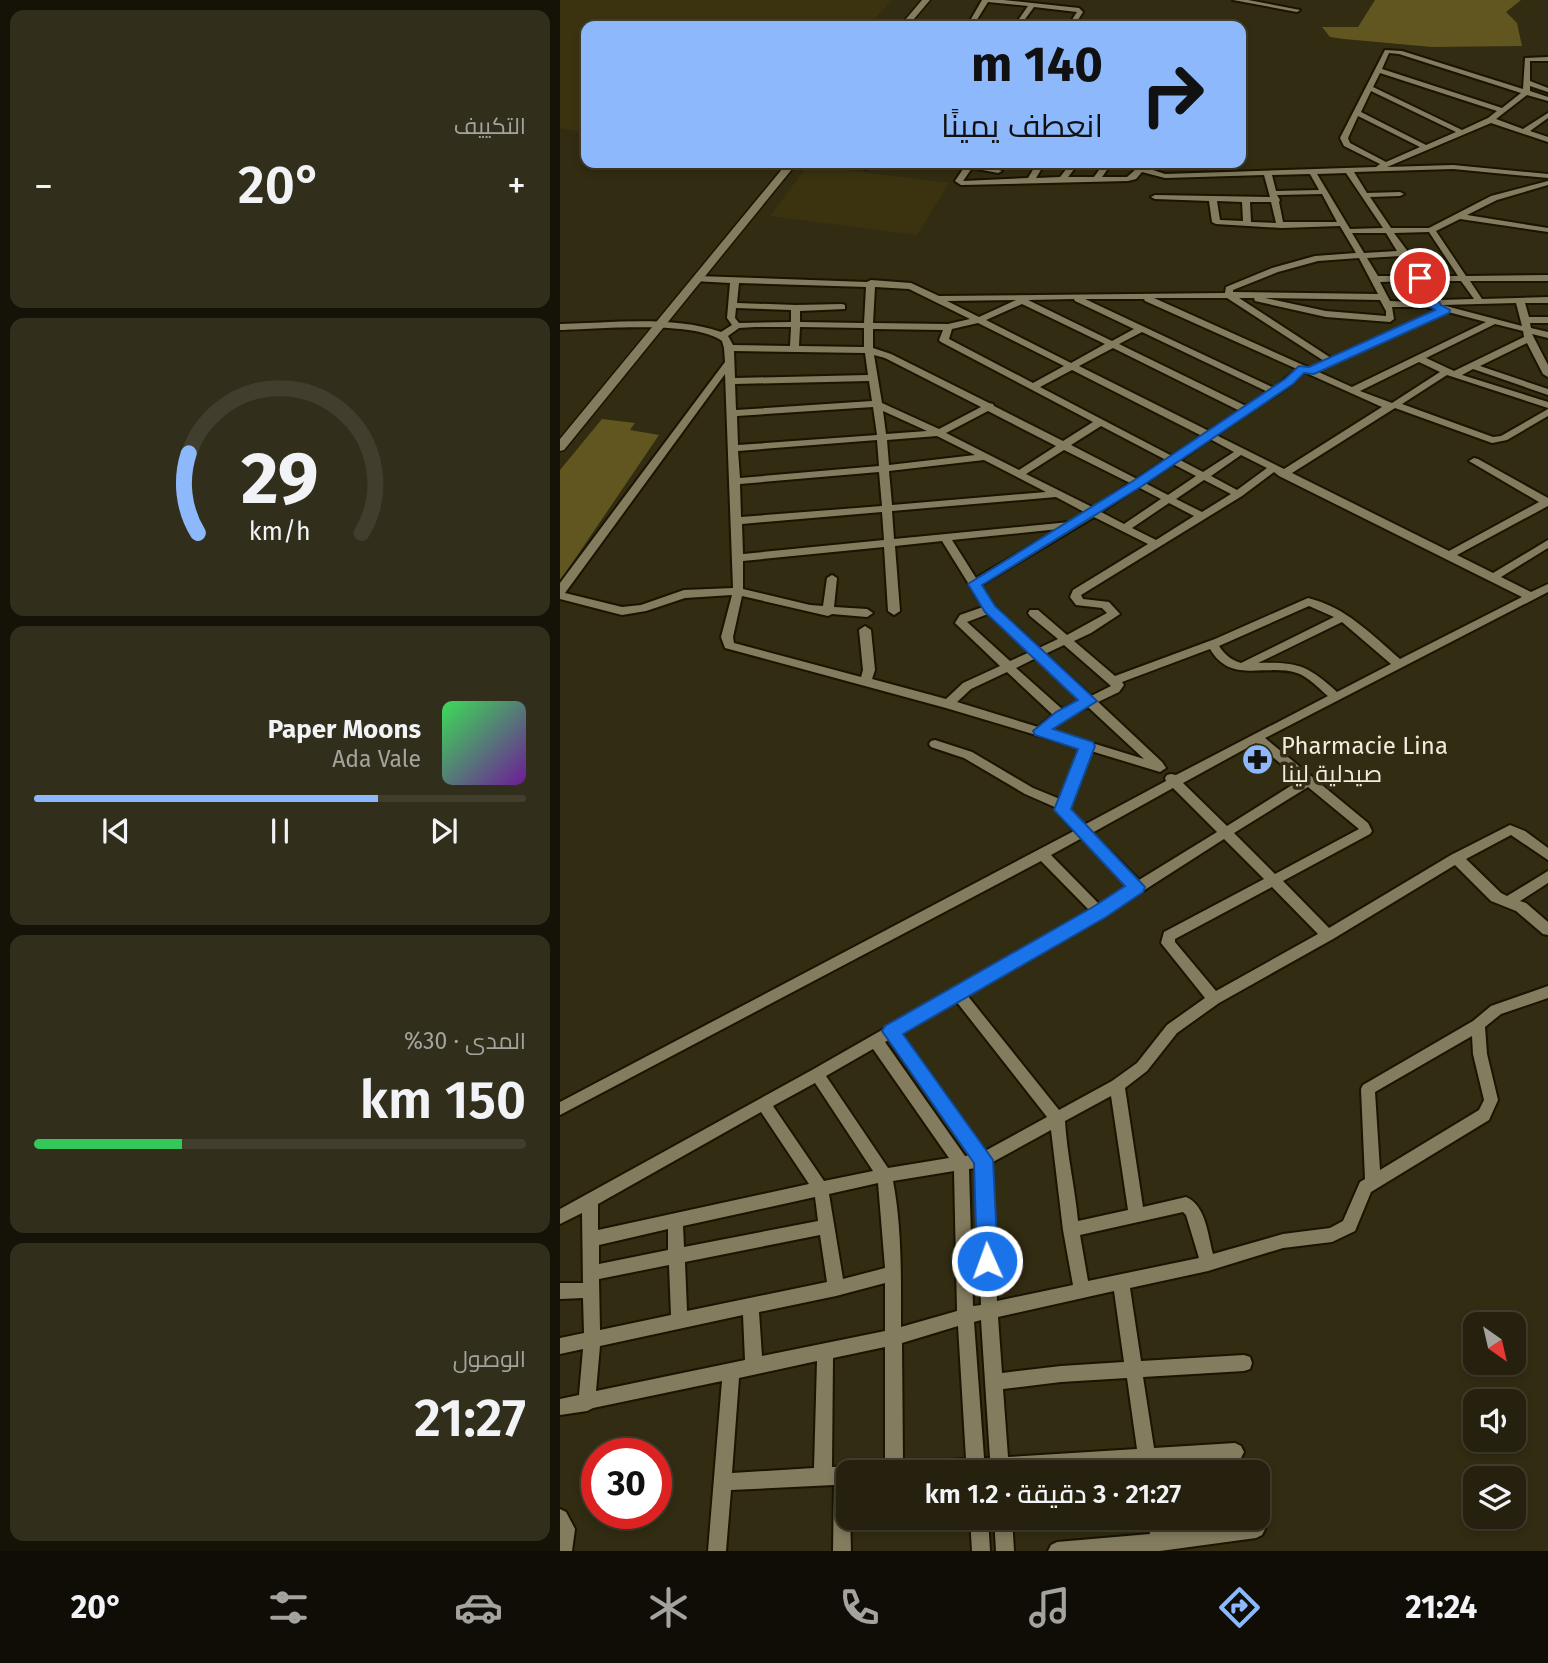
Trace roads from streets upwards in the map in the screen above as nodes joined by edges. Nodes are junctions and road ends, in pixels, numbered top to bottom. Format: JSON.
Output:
{"nodes":[{"id":1,"x":926,"y":0,"type":"edge"},
{"id":2,"x":986,"y":0,"type":"edge"},
{"id":3,"x":1236,"y":0,"type":"edge"},
{"id":4,"x":1032,"y":5,"type":"junction"},
{"id":5,"x":1297,"y":10,"type":"dead end"},
{"id":6,"x":908,"y":21,"type":"edge"},
{"id":7,"x":973,"y":21,"type":"edge"},
{"id":8,"x":1021,"y":21,"type":"edge"},
{"id":9,"x":1074,"y":21,"type":"edge"},
{"id":10,"x":1548,"y":59,"type":"edge"},
{"id":11,"x":1378,"y":70,"type":"junction"},
{"id":12,"x":1418,"y":83,"type":"junction"},
{"id":13,"x":1370,"y":88,"type":"junction"},
{"id":14,"x":1408,"y":88,"type":"dead end"},
{"id":15,"x":1527,"y":88,"type":"junction"},
{"id":16,"x":1548,"y":90,"type":"edge"},
{"id":17,"x":1397,"y":92,"type":"dead end"},
{"id":18,"x":1387,"y":97,"type":"junction"},
{"id":19,"x":1548,"y":99,"type":"edge"},
{"id":20,"x":1504,"y":111,"type":"junction"},
{"id":21,"x":1358,"y":113,"type":"junction"},
{"id":22,"x":1547,"y":116,"type":"edge"},
{"id":23,"x":1491,"y":120,"type":"junction"},
{"id":24,"x":1525,"y":131,"type":"junction"},
{"id":25,"x":1461,"y":132,"type":"junction"},
{"id":26,"x":1548,"y":139,"type":"edge"},
{"id":27,"x":1424,"y":147,"type":"junction"},
{"id":28,"x":1385,"y":164,"type":"junction"},
{"id":29,"x":788,"y":168,"type":"edge"},
{"id":30,"x":967,"y":168,"type":"edge"},
{"id":31,"x":986,"y":168,"type":"edge"},
{"id":32,"x":1001,"y":168,"type":"edge"},
{"id":33,"x":1038,"y":168,"type":"edge"},
{"id":34,"x":1071,"y":168,"type":"edge"},
{"id":35,"x":1105,"y":168,"type":"edge"},
{"id":36,"x":1141,"y":168,"type":"joint"},
{"id":37,"x":1374,"y":170,"type":"junction"},
{"id":38,"x":998,"y":171,"type":"junction"},
{"id":39,"x":1349,"y":171,"type":"junction"},
{"id":40,"x":1313,"y":173,"type":"junction"},
{"id":41,"x":1268,"y":174,"type":"junction"},
{"id":42,"x":1548,"y":176,"type":"edge"},
{"id":43,"x":1097,"y":179,"type":"junction"},
{"id":44,"x":1031,"y":180,"type":"junction"},
{"id":45,"x":1063,"y":180,"type":"junction"},
{"id":46,"x":991,"y":183,"type":"junction"},
{"id":47,"x":1548,"y":183,"type":"edge"},
{"id":48,"x":1324,"y":192,"type":"junction"},
{"id":49,"x":1400,"y":194,"type":"dead end"},
{"id":50,"x":1364,"y":195,"type":"junction"},
{"id":51,"x":1156,"y":197,"type":"dead end"},
{"id":52,"x":1275,"y":197,"type":"junction"},
{"id":53,"x":1246,"y":199,"type":"junction"},
{"id":54,"x":1213,"y":200,"type":"junction"},
{"id":55,"x":1460,"y":216,"type":"junction"},
{"id":56,"x":1249,"y":224,"type":"junction"},
{"id":57,"x":1282,"y":226,"type":"junction"},
{"id":58,"x":1345,"y":228,"type":"junction"},
{"id":59,"x":1432,"y":230,"type":"junction"},
{"id":60,"x":1548,"y":230,"type":"edge"},
{"id":61,"x":1387,"y":232,"type":"junction"},
{"id":62,"x":1405,"y":253,"type":"junction"},
{"id":63,"x":1362,"y":255,"type":"junction"},
{"id":64,"x":1461,"y":277,"type":"junction"},
{"id":65,"x":1420,"y":278,"type":"junction"},
{"id":66,"x":1548,"y":278,"type":"edge"},
{"id":67,"x":697,"y":279,"type":"junction"},
{"id":68,"x":1375,"y":279,"type":"junction"},
{"id":69,"x":735,"y":280,"type":"junction"},
{"id":70,"x":871,"y":283,"type":"junction"},
{"id":71,"x":1229,"y":295,"type":"junction"},
{"id":72,"x":1243,"y":295,"type":"junction"},
{"id":73,"x":1142,"y":296,"type":"junction"},
{"id":74,"x":1072,"y":297,"type":"junction"},
{"id":75,"x":938,"y":298,"type":"junction"},
{"id":76,"x":1021,"y":299,"type":"junction"},
{"id":77,"x":1520,"y":300,"type":"junction"},
{"id":78,"x":1548,"y":300,"type":"edge"},
{"id":79,"x":1384,"y":301,"type":"junction"},
{"id":80,"x":1479,"y":301,"type":"junction"},
{"id":81,"x":1435,"y":305,"type":"junction"},
{"id":82,"x":733,"y":306,"type":"junction"},
{"id":83,"x":842,"y":307,"type":"dead end"},
{"id":84,"x":796,"y":308,"type":"junction"},
{"id":85,"x":1302,"y":310,"type":"junction"},
{"id":86,"x":1445,"y":310,"type":"junction"},
{"id":87,"x":978,"y":320,"type":"junction"},
{"id":88,"x":1548,"y":320,"type":"edge"},
{"id":89,"x":1495,"y":321,"type":"junction"},
{"id":90,"x":1273,"y":323,"type":"junction"},
{"id":91,"x":795,"y":324,"type":"junction"},
{"id":92,"x":868,"y":324,"type":"junction"},
{"id":93,"x":659,"y":326,"type":"junction"},
{"id":94,"x":737,"y":326,"type":"junction"},
{"id":95,"x":560,"y":327,"type":"edge"},
{"id":96,"x":948,"y":327,"type":"junction"},
{"id":97,"x":1141,"y":329,"type":"junction"},
{"id":98,"x":1527,"y":329,"type":"junction"},
{"id":99,"x":1548,"y":335,"type":"edge"},
{"id":100,"x":722,"y":336,"type":"junction"},
{"id":101,"x":1112,"y":344,"type":"junction"},
{"id":102,"x":729,"y":348,"type":"junction"},
{"id":103,"x":794,"y":350,"type":"junction"},
{"id":104,"x":869,"y":350,"type":"junction"},
{"id":105,"x":1420,"y":359,"type":"junction"},
{"id":106,"x":730,"y":362,"type":"junction"},
{"id":107,"x":1331,"y":362,"type":"junction"},
{"id":108,"x":1545,"y":362,"type":"edge"},
{"id":109,"x":1472,"y":366,"type":"junction"},
{"id":110,"x":1071,"y":367,"type":"junction"},
{"id":111,"x":1306,"y":370,"type":"junction"},
{"id":112,"x":1450,"y":373,"type":"junction"},
{"id":113,"x":1548,"y":374,"type":"edge"},
{"id":114,"x":872,"y":378,"type":"junction"},
{"id":115,"x":731,"y":381,"type":"junction"},
{"id":116,"x":1033,"y":387,"type":"junction"},
{"id":117,"x":1274,"y":391,"type":"junction"},
{"id":118,"x":1352,"y":391,"type":"junction"},
{"id":119,"x":1548,"y":392,"type":"edge"},
{"id":120,"x":875,"y":404,"type":"junction"},
{"id":121,"x":1548,"y":405,"type":"edge"},
{"id":122,"x":990,"y":406,"type":"junction"},
{"id":123,"x":1392,"y":406,"type":"junction"},
{"id":124,"x":1246,"y":410,"type":"junction"},
{"id":125,"x":1548,"y":412,"type":"edge"},
{"id":126,"x":732,"y":413,"type":"junction"},
{"id":127,"x":1100,"y":422,"type":"junction"},
{"id":128,"x":939,"y":433,"type":"junction"},
{"id":129,"x":1208,"y":436,"type":"junction"},
{"id":130,"x":882,"y":438,"type":"junction"},
{"id":131,"x":1064,"y":445,"type":"junction"},
{"id":132,"x":560,"y":447,"type":"edge"},
{"id":133,"x":733,"y":447,"type":"junction"},
{"id":134,"x":1240,"y":452,"type":"junction"},
{"id":135,"x":986,"y":457,"type":"junction"},
{"id":136,"x":1172,"y":459,"type":"junction"},
{"id":137,"x":1474,"y":461,"type":"dead end"},
{"id":138,"x":883,"y":470,"type":"junction"},
{"id":139,"x":1278,"y":471,"type":"junction"},
{"id":140,"x":1019,"y":474,"type":"junction"},
{"id":141,"x":1204,"y":476,"type":"junction"},
{"id":142,"x":735,"y":481,"type":"junction"},
{"id":143,"x":1137,"y":484,"type":"junction"},
{"id":144,"x":1057,"y":494,"type":"junction"},
{"id":145,"x":1238,"y":494,"type":"junction"},
{"id":146,"x":1169,"y":499,"type":"junction"},
{"id":147,"x":1547,"y":502,"type":"edge"},
{"id":148,"x":886,"y":509,"type":"junction"},
{"id":149,"x":1093,"y":513,"type":"junction"},
{"id":150,"x":1202,"y":516,"type":"junction"},
{"id":151,"x":736,"y":521,"type":"junction"},
{"id":152,"x":1074,"y":525,"type":"junction"},
{"id":153,"x":1125,"y":528,"type":"junction"},
{"id":154,"x":945,"y":537,"type":"junction"},
{"id":155,"x":1548,"y":543,"type":"edge"},
{"id":156,"x":889,"y":544,"type":"junction"},
{"id":157,"x":1156,"y":544,"type":"junction"},
{"id":158,"x":1448,"y":556,"type":"junction"},
{"id":159,"x":738,"y":558,"type":"junction"},
{"id":160,"x":832,"y":578,"type":"dead end"},
{"id":161,"x":1492,"y":578,"type":"junction"},
{"id":162,"x":975,"y":584,"type":"junction"},
{"id":163,"x":1548,"y":588,"type":"edge"},
{"id":164,"x":738,"y":591,"type":"junction"},
{"id":165,"x":560,"y":593,"type":"edge"},
{"id":166,"x":1532,"y":597,"type":"junction"},
{"id":167,"x":990,"y":609,"type":"junction"},
{"id":168,"x":894,"y":611,"type":"dead end"},
{"id":169,"x":828,"y":612,"type":"junction"},
{"id":170,"x":867,"y":613,"type":"dead end"},
{"id":171,"x":1034,"y":613,"type":"dead end"},
{"id":172,"x":1342,"y":618,"type":"junction"},
{"id":173,"x":865,"y":630,"type":"dead end"},
{"id":174,"x":1066,"y":640,"type":"junction"},
{"id":175,"x":1212,"y":643,"type":"junction"},
{"id":176,"x":1038,"y":652,"type":"junction"},
{"id":177,"x":1400,"y":665,"type":"junction"},
{"id":178,"x":1009,"y":667,"type":"junction"},
{"id":179,"x":1242,"y":667,"type":"junction"},
{"id":180,"x":1114,"y":681,"type":"junction"},
{"id":181,"x":865,"y":682,"type":"junction"},
{"id":182,"x":1336,"y":697,"type":"junction"},
{"id":183,"x":1089,"y":701,"type":"junction"},
{"id":184,"x":948,"y":704,"type":"junction"},
{"id":185,"x":1061,"y":715,"type":"junction"},
{"id":186,"x":1041,"y":731,"type":"junction"},
{"id":187,"x":1256,"y":738,"type":"junction"},
{"id":188,"x":935,"y":744,"type":"dead end"},
{"id":189,"x":1087,"y":746,"type":"junction"},
{"id":190,"x":1160,"y":768,"type":"junction"},
{"id":191,"x":1309,"y":780,"type":"junction"},
{"id":192,"x":1175,"y":781,"type":"junction"},
{"id":193,"x":1062,"y":805,"type":"junction"},
{"id":194,"x":1083,"y":831,"type":"junction"},
{"id":195,"x":1227,"y":833,"type":"junction"},
{"id":196,"x":1042,"y":854,"type":"junction"},
{"id":197,"x":1548,"y":855,"type":"edge"},
{"id":198,"x":1456,"y":858,"type":"junction"},
{"id":199,"x":1548,"y":876,"type":"edge"},
{"id":200,"x":1273,"y":879,"type":"junction"},
{"id":201,"x":1137,"y":887,"type":"junction"},
{"id":202,"x":1510,"y":901,"type":"junction"},
{"id":203,"x":1100,"y":912,"type":"junction"},
{"id":204,"x":1548,"y":930,"type":"edge"},
{"id":205,"x":1328,"y":935,"type":"junction"},
{"id":206,"x":1548,"y":992,"type":"edge"},
{"id":207,"x":958,"y":993,"type":"junction"},
{"id":208,"x":1214,"y":999,"type":"junction"},
{"id":209,"x":1478,"y":1025,"type":"junction"},
{"id":210,"x":891,"y":1031,"type":"junction"},
{"id":211,"x":875,"y":1040,"type":"junction"},
{"id":212,"x":817,"y":1074,"type":"junction"},
{"id":213,"x":1117,"y":1085,"type":"junction"},
{"id":214,"x":764,"y":1104,"type":"junction"},
{"id":215,"x":560,"y":1109,"type":"edge"},
{"id":216,"x":1058,"y":1119,"type":"junction"},
{"id":217,"x":983,"y":1160,"type":"junction"},
{"id":218,"x":961,"y":1163,"type":"junction"},
{"id":219,"x":884,"y":1175,"type":"junction"},
{"id":220,"x":1373,"y":1181,"type":"junction"},
{"id":221,"x":821,"y":1189,"type":"junction"},
{"id":222,"x":590,"y":1199,"type":"junction"},
{"id":223,"x":1136,"y":1213,"type":"junction"},
{"id":224,"x":560,"y":1217,"type":"edge"},
{"id":225,"x":675,"y":1220,"type":"junction"},
{"id":226,"x":826,"y":1227,"type":"junction"},
{"id":227,"x":1071,"y":1230,"type":"junction"},
{"id":228,"x":591,"y":1239,"type":"junction"},
{"id":229,"x":676,"y":1258,"type":"junction"},
{"id":230,"x":1208,"y":1263,"type":"junction"},
{"id":231,"x":893,"y":1273,"type":"junction"},
{"id":232,"x":591,"y":1282,"type":"junction"},
{"id":233,"x":1121,"y":1284,"type":"junction"},
{"id":234,"x":836,"y":1288,"type":"junction"},
{"id":235,"x":560,"y":1292,"type":"edge"},
{"id":236,"x":1082,"y":1292,"type":"junction"},
{"id":237,"x":750,"y":1306,"type":"junction"},
{"id":238,"x":989,"y":1311,"type":"junction"},
{"id":239,"x":965,"y":1316,"type":"junction"},
{"id":240,"x":679,"y":1320,"type":"junction"},
{"id":241,"x":893,"y":1337,"type":"junction"},
{"id":242,"x":592,"y":1340,"type":"junction"},
{"id":243,"x":560,"y":1346,"type":"edge"},
{"id":244,"x":825,"y":1352,"type":"junction"},
{"id":245,"x":1244,"y":1363,"type":"dead end"},
{"id":246,"x":754,"y":1366,"type":"junction"},
{"id":247,"x":731,"y":1371,"type":"junction"},
{"id":248,"x":1135,"y":1372,"type":"junction"},
{"id":249,"x":995,"y":1382,"type":"junction"},
{"id":250,"x":587,"y":1403,"type":"junction"},
{"id":251,"x":560,"y":1407,"type":"edge"},
{"id":252,"x":1235,"y":1451,"type":"dead end"},
{"id":253,"x":894,"y":1460,"type":"edge"},
{"id":254,"x":974,"y":1460,"type":"edge"},
{"id":255,"x":999,"y":1460,"type":"edge"},
{"id":256,"x":1147,"y":1460,"type":"edge"},
{"id":257,"x":1175,"y":1460,"type":"edge"},
{"id":258,"x":836,"y":1475,"type":"edge"},
{"id":259,"x":823,"y":1476,"type":"junction"},
{"id":260,"x":722,"y":1482,"type":"junction"},
{"id":261,"x":560,"y":1518,"type":"edge"},
{"id":262,"x":843,"y":1530,"type":"edge"},
{"id":263,"x":980,"y":1530,"type":"edge"},
{"id":264,"x":1004,"y":1530,"type":"edge"},
{"id":265,"x":1158,"y":1530,"type":"edge"},
{"id":266,"x":1249,"y":1530,"type":"edge"},
{"id":267,"x":1160,"y":1542,"type":"junction"},
{"id":268,"x":563,"y":1551,"type":"edge"},
{"id":269,"x":717,"y":1551,"type":"edge"},
{"id":270,"x":842,"y":1551,"type":"edge"},
{"id":271,"x":981,"y":1551,"type":"edge"},
{"id":272,"x":1005,"y":1551,"type":"edge"},
{"id":273,"x":1057,"y":1551,"type":"edge"}],
"edges":[{"from":1,"to":6,"type":"street"},
{"from":2,"to":4,"type":"street"},
{"from":2,"to":7,"type":"street"},
{"from":3,"to":5,"type":"street"},
{"from":4,"to":8,"type":"street"},
{"from":4,"to":9,"type":"street"},
{"from":10,"to":15,"type":"street"},
{"from":11,"to":12,"type":"street"},
{"from":11,"to":13,"type":"street"},
{"from":11,"to":15,"type":"street"},
{"from":12,"to":14,"type":"street"},
{"from":12,"to":20,"type":"street"},
{"from":13,"to":18,"type":"street"},
{"from":13,"to":21,"type":"street"},
{"from":15,"to":16,"type":"street"},
{"from":15,"to":19,"type":"street"},
{"from":15,"to":20,"type":"street"},
{"from":17,"to":18,"type":"street"},
{"from":18,"to":25,"type":"street"},
{"from":20,"to":23,"type":"street"},
{"from":21,"to":27,"type":"street"},
{"from":21,"to":28,"type":"street"},
{"from":22,"to":24,"type":"street"},
{"from":23,"to":24,"type":"street"},
{"from":23,"to":25,"type":"street"},
{"from":24,"to":26,"type":"street"},
{"from":25,"to":27,"type":"street"},
{"from":27,"to":28,"type":"street"},
{"from":28,"to":37,"type":"street"},
{"from":29,"to":67,"type":"street"},
{"from":30,"to":46,"type":"street"},
{"from":31,"to":38,"type":"street"},
{"from":32,"to":38,"type":"street"},
{"from":33,"to":44,"type":"street"},
{"from":34,"to":45,"type":"street"},
{"from":35,"to":43,"type":"street"},
{"from":36,"to":41,"type":"street"},
{"from":36,"to":43,"type":"street"},
{"from":37,"to":39,"type":"street"},
{"from":37,"to":42,"type":"street"},
{"from":38,"to":46,"type":"street"},
{"from":39,"to":40,"type":"street"},
{"from":39,"to":50,"type":"street"},
{"from":40,"to":41,"type":"street"},
{"from":40,"to":48,"type":"street"},
{"from":41,"to":52,"type":"street"},
{"from":43,"to":45,"type":"street"},
{"from":44,"to":45,"type":"street"},
{"from":44,"to":46,"type":"street"},
{"from":47,"to":55,"type":"street"},
{"from":48,"to":52,"type":"street"},
{"from":48,"to":58,"type":"street"},
{"from":49,"to":50,"type":"street"},
{"from":50,"to":61,"type":"street"},
{"from":51,"to":54,"type":"street"},
{"from":52,"to":53,"type":"street"},
{"from":52,"to":57,"type":"street"},
{"from":53,"to":54,"type":"street"},
{"from":53,"to":56,"type":"street"},
{"from":54,"to":56,"type":"street"},
{"from":55,"to":59,"type":"street"},
{"from":55,"to":60,"type":"street"},
{"from":56,"to":57,"type":"street"},
{"from":57,"to":58,"type":"street"},
{"from":58,"to":61,"type":"street"},
{"from":58,"to":63,"type":"street"},
{"from":59,"to":61,"type":"street"},
{"from":59,"to":64,"type":"street"},
{"from":61,"to":62,"type":"street"},
{"from":62,"to":63,"type":"street"},
{"from":62,"to":65,"type":"street"},
{"from":63,"to":68,"type":"street"},
{"from":63,"to":71,"type":"street"},
{"from":64,"to":65,"type":"street"},
{"from":64,"to":66,"type":"street"},
{"from":64,"to":80,"type":"street"},
{"from":65,"to":68,"type":"street"},
{"from":65,"to":81,"type":"street"},
{"from":67,"to":69,"type":"street"},
{"from":67,"to":93,"type":"street"},
{"from":68,"to":79,"type":"street"},
{"from":69,"to":70,"type":"street"},
{"from":69,"to":82,"type":"street"},
{"from":70,"to":75,"type":"street"},
{"from":70,"to":92,"type":"street"},
{"from":71,"to":72,"type":"street"},
{"from":71,"to":73,"type":"street"},
{"from":71,"to":90,"type":"street"},
{"from":72,"to":79,"type":"street"},
{"from":72,"to":85,"type":"street"},
{"from":73,"to":74,"type":"street"},
{"from":73,"to":111,"type":"street"},
{"from":74,"to":76,"type":"street"},
{"from":74,"to":97,"type":"street"},
{"from":75,"to":76,"type":"street"},
{"from":75,"to":87,"type":"street"},
{"from":76,"to":87,"type":"street"},
{"from":76,"to":101,"type":"street"},
{"from":77,"to":78,"type":"street"},
{"from":77,"to":80,"type":"street"},
{"from":77,"to":98,"type":"street"},
{"from":79,"to":81,"type":"street"},
{"from":79,"to":85,"type":"street"},
{"from":80,"to":81,"type":"street"},
{"from":81,"to":86,"type":"street"},
{"from":82,"to":84,"type":"street"},
{"from":82,"to":94,"type":"street"},
{"from":83,"to":84,"type":"street"},
{"from":84,"to":91,"type":"street"},
{"from":85,"to":90,"type":"street"},
{"from":86,"to":89,"type":"street"},
{"from":86,"to":107,"type":"street"},
{"from":87,"to":96,"type":"street"},
{"from":87,"to":110,"type":"street"},
{"from":88,"to":98,"type":"street"},
{"from":89,"to":98,"type":"street"},
{"from":89,"to":105,"type":"street"},
{"from":90,"to":107,"type":"street"},
{"from":91,"to":92,"type":"street"},
{"from":91,"to":94,"type":"street"},
{"from":91,"to":103,"type":"street"},
{"from":92,"to":96,"type":"street"},
{"from":92,"to":104,"type":"street"},
{"from":93,"to":95,"type":"street"},
{"from":93,"to":100,"type":"street"},
{"from":93,"to":132,"type":"street"},
{"from":94,"to":100,"type":"street"},
{"from":96,"to":116,"type":"street"},
{"from":97,"to":101,"type":"street"},
{"from":97,"to":117,"type":"street"},
{"from":98,"to":99,"type":"street"},
{"from":98,"to":108,"type":"street"},
{"from":98,"to":109,"type":"street"},
{"from":100,"to":102,"type":"street"},
{"from":101,"to":110,"type":"street"},
{"from":101,"to":124,"type":"street"},
{"from":102,"to":103,"type":"street"},
{"from":102,"to":106,"type":"street"},
{"from":103,"to":104,"type":"street"},
{"from":104,"to":114,"type":"street"},
{"from":104,"to":122,"type":"street"},
{"from":105,"to":112,"type":"street"},
{"from":105,"to":118,"type":"street"},
{"from":106,"to":115,"type":"street"},
{"from":106,"to":165,"type":"street"},
{"from":107,"to":111,"type":"street"},
{"from":108,"to":113,"type":"street"},
{"from":109,"to":112,"type":"street"},
{"from":109,"to":119,"type":"street"},
{"from":110,"to":116,"type":"street"},
{"from":110,"to":129,"type":"street"},
{"from":111,"to":117,"type":"street"},
{"from":111,"to":118,"type":"street"},
{"from":112,"to":121,"type":"street"},
{"from":112,"to":123,"type":"street"},
{"from":114,"to":115,"type":"street"},
{"from":114,"to":120,"type":"street"},
{"from":115,"to":126,"type":"street"},
{"from":116,"to":127,"type":"street"},
{"from":117,"to":124,"type":"street"},
{"from":118,"to":123,"type":"street"},
{"from":120,"to":126,"type":"street"},
{"from":120,"to":128,"type":"street"},
{"from":120,"to":130,"type":"street"},
{"from":122,"to":128,"type":"street"},
{"from":122,"to":131,"type":"street"},
{"from":123,"to":125,"type":"street"},
{"from":123,"to":139,"type":"street"},
{"from":124,"to":129,"type":"street"},
{"from":126,"to":133,"type":"street"},
{"from":127,"to":131,"type":"street"},
{"from":127,"to":136,"type":"street"},
{"from":128,"to":130,"type":"street"},
{"from":128,"to":135,"type":"street"},
{"from":129,"to":134,"type":"street"},
{"from":129,"to":136,"type":"street"},
{"from":130,"to":133,"type":"street"},
{"from":130,"to":138,"type":"street"},
{"from":131,"to":140,"type":"street"},
{"from":131,"to":143,"type":"street"},
{"from":133,"to":142,"type":"street"},
{"from":134,"to":139,"type":"street"},
{"from":134,"to":141,"type":"street"},
{"from":135,"to":138,"type":"street"},
{"from":135,"to":140,"type":"street"},
{"from":136,"to":141,"type":"street"},
{"from":136,"to":143,"type":"street"},
{"from":137,"to":147,"type":"street"},
{"from":138,"to":142,"type":"street"},
{"from":138,"to":148,"type":"street"},
{"from":139,"to":145,"type":"street"},
{"from":139,"to":158,"type":"street"},
{"from":140,"to":144,"type":"street"},
{"from":141,"to":145,"type":"street"},
{"from":141,"to":146,"type":"street"},
{"from":142,"to":151,"type":"street"},
{"from":143,"to":146,"type":"street"},
{"from":143,"to":149,"type":"street"},
{"from":144,"to":148,"type":"street"},
{"from":144,"to":149,"type":"street"},
{"from":145,"to":150,"type":"street"},
{"from":146,"to":150,"type":"street"},
{"from":146,"to":153,"type":"street"},
{"from":147,"to":158,"type":"street"},
{"from":148,"to":151,"type":"street"},
{"from":148,"to":156,"type":"street"},
{"from":149,"to":152,"type":"street"},
{"from":149,"to":153,"type":"street"},
{"from":150,"to":157,"type":"street"},
{"from":151,"to":159,"type":"street"},
{"from":152,"to":154,"type":"street"},
{"from":152,"to":162,"type":"street"},
{"from":153,"to":157,"type":"street"},
{"from":154,"to":156,"type":"street"},
{"from":154,"to":162,"type":"street"},
{"from":155,"to":161,"type":"street"},
{"from":156,"to":159,"type":"street"},
{"from":156,"to":168,"type":"street"},
{"from":157,"to":174,"type":"street"},
{"from":158,"to":161,"type":"street"},
{"from":159,"to":164,"type":"street"},
{"from":160,"to":169,"type":"street"},
{"from":161,"to":166,"type":"street"},
{"from":162,"to":167,"type":"street"},
{"from":163,"to":166,"type":"street"},
{"from":164,"to":165,"type":"street"},
{"from":164,"to":169,"type":"street"},
{"from":164,"to":181,"type":"street"},
{"from":166,"to":177,"type":"street"},
{"from":167,"to":176,"type":"street"},
{"from":167,"to":178,"type":"street"},
{"from":169,"to":170,"type":"street"},
{"from":171,"to":174,"type":"street"},
{"from":172,"to":175,"type":"street"},
{"from":172,"to":177,"type":"street"},
{"from":172,"to":179,"type":"street"},
{"from":173,"to":181,"type":"street"},
{"from":174,"to":176,"type":"street"},
{"from":174,"to":180,"type":"street"},
{"from":175,"to":179,"type":"street"},
{"from":175,"to":180,"type":"street"},
{"from":176,"to":178,"type":"street"},
{"from":176,"to":183,"type":"street"},
{"from":177,"to":182,"type":"street"},
{"from":178,"to":184,"type":"street"},
{"from":178,"to":185,"type":"street"},
{"from":179,"to":182,"type":"street"},
{"from":180,"to":183,"type":"street"},
{"from":181,"to":184,"type":"street"},
{"from":182,"to":187,"type":"street"},
{"from":183,"to":185,"type":"street"},
{"from":183,"to":190,"type":"street"},
{"from":184,"to":186,"type":"street"},
{"from":185,"to":186,"type":"street"},
{"from":186,"to":189,"type":"street"},
{"from":187,"to":191,"type":"street"},
{"from":187,"to":192,"type":"street"},
{"from":188,"to":193,"type":"street"},
{"from":189,"to":190,"type":"street"},
{"from":189,"to":193,"type":"street"},
{"from":190,"to":192,"type":"street"},
{"from":191,"to":195,"type":"street"},
{"from":191,"to":200,"type":"street"},
{"from":192,"to":194,"type":"street"},
{"from":192,"to":195,"type":"street"},
{"from":193,"to":194,"type":"street"},
{"from":194,"to":196,"type":"street"},
{"from":194,"to":201,"type":"street"},
{"from":195,"to":200,"type":"street"},
{"from":195,"to":201,"type":"street"},
{"from":196,"to":203,"type":"street"},
{"from":196,"to":215,"type":"street"},
{"from":197,"to":198,"type":"street"},
{"from":198,"to":202,"type":"street"},
{"from":198,"to":205,"type":"street"},
{"from":199,"to":202,"type":"street"},
{"from":200,"to":205,"type":"street"},
{"from":200,"to":208,"type":"street"},
{"from":201,"to":203,"type":"street"},
{"from":202,"to":204,"type":"street"},
{"from":203,"to":207,"type":"street"},
{"from":205,"to":208,"type":"street"},
{"from":206,"to":209,"type":"street"},
{"from":207,"to":210,"type":"street"},
{"from":207,"to":216,"type":"street"},
{"from":208,"to":213,"type":"street"},
{"from":209,"to":220,"type":"street"},
{"from":209,"to":220,"type":"street"},
{"from":210,"to":211,"type":"street"},
{"from":210,"to":217,"type":"street"},
{"from":211,"to":212,"type":"street"},
{"from":211,"to":218,"type":"street"},
{"from":212,"to":214,"type":"street"},
{"from":212,"to":219,"type":"street"},
{"from":213,"to":216,"type":"street"},
{"from":213,"to":223,"type":"street"},
{"from":214,"to":221,"type":"street"},
{"from":214,"to":222,"type":"street"},
{"from":216,"to":217,"type":"street"},
{"from":216,"to":227,"type":"street"},
{"from":217,"to":218,"type":"street"},
{"from":217,"to":238,"type":"street"},
{"from":218,"to":219,"type":"street"},
{"from":218,"to":239,"type":"street"},
{"from":219,"to":221,"type":"street"},
{"from":219,"to":231,"type":"street"},
{"from":220,"to":230,"type":"street"},
{"from":221,"to":225,"type":"street"},
{"from":221,"to":226,"type":"street"},
{"from":222,"to":224,"type":"street"},
{"from":222,"to":228,"type":"street"},
{"from":223,"to":227,"type":"street"},
{"from":223,"to":230,"type":"street"},
{"from":225,"to":228,"type":"street"},
{"from":225,"to":229,"type":"street"},
{"from":226,"to":229,"type":"street"},
{"from":226,"to":234,"type":"street"},
{"from":227,"to":236,"type":"street"},
{"from":228,"to":232,"type":"street"},
{"from":229,"to":232,"type":"street"},
{"from":229,"to":240,"type":"street"},
{"from":230,"to":233,"type":"street"},
{"from":231,"to":234,"type":"street"},
{"from":231,"to":241,"type":"street"},
{"from":232,"to":235,"type":"street"},
{"from":232,"to":242,"type":"street"},
{"from":233,"to":236,"type":"street"},
{"from":233,"to":248,"type":"street"},
{"from":234,"to":237,"type":"street"},
{"from":236,"to":238,"type":"street"},
{"from":237,"to":240,"type":"street"},
{"from":237,"to":246,"type":"street"},
{"from":238,"to":239,"type":"street"},
{"from":238,"to":249,"type":"street"},
{"from":239,"to":241,"type":"street"},
{"from":239,"to":254,"type":"street"},
{"from":240,"to":242,"type":"street"},
{"from":241,"to":244,"type":"street"},
{"from":241,"to":253,"type":"street"},
{"from":242,"to":243,"type":"street"},
{"from":242,"to":250,"type":"street"},
{"from":244,"to":246,"type":"street"},
{"from":244,"to":259,"type":"street"},
{"from":245,"to":248,"type":"street"},
{"from":246,"to":247,"type":"street"},
{"from":247,"to":250,"type":"street"},
{"from":247,"to":260,"type":"street"},
{"from":248,"to":249,"type":"street"},
{"from":248,"to":256,"type":"street"},
{"from":249,"to":255,"type":"street"},
{"from":250,"to":251,"type":"street"},
{"from":252,"to":257,"type":"street"},
{"from":258,"to":259,"type":"street"},
{"from":259,"to":260,"type":"street"},
{"from":260,"to":269,"type":"street"},
{"from":261,"to":268,"type":"street"},
{"from":262,"to":270,"type":"street"},
{"from":263,"to":271,"type":"street"},
{"from":264,"to":272,"type":"street"},
{"from":265,"to":267,"type":"street"},
{"from":266,"to":267,"type":"street"},
{"from":267,"to":273,"type":"street"}]}
